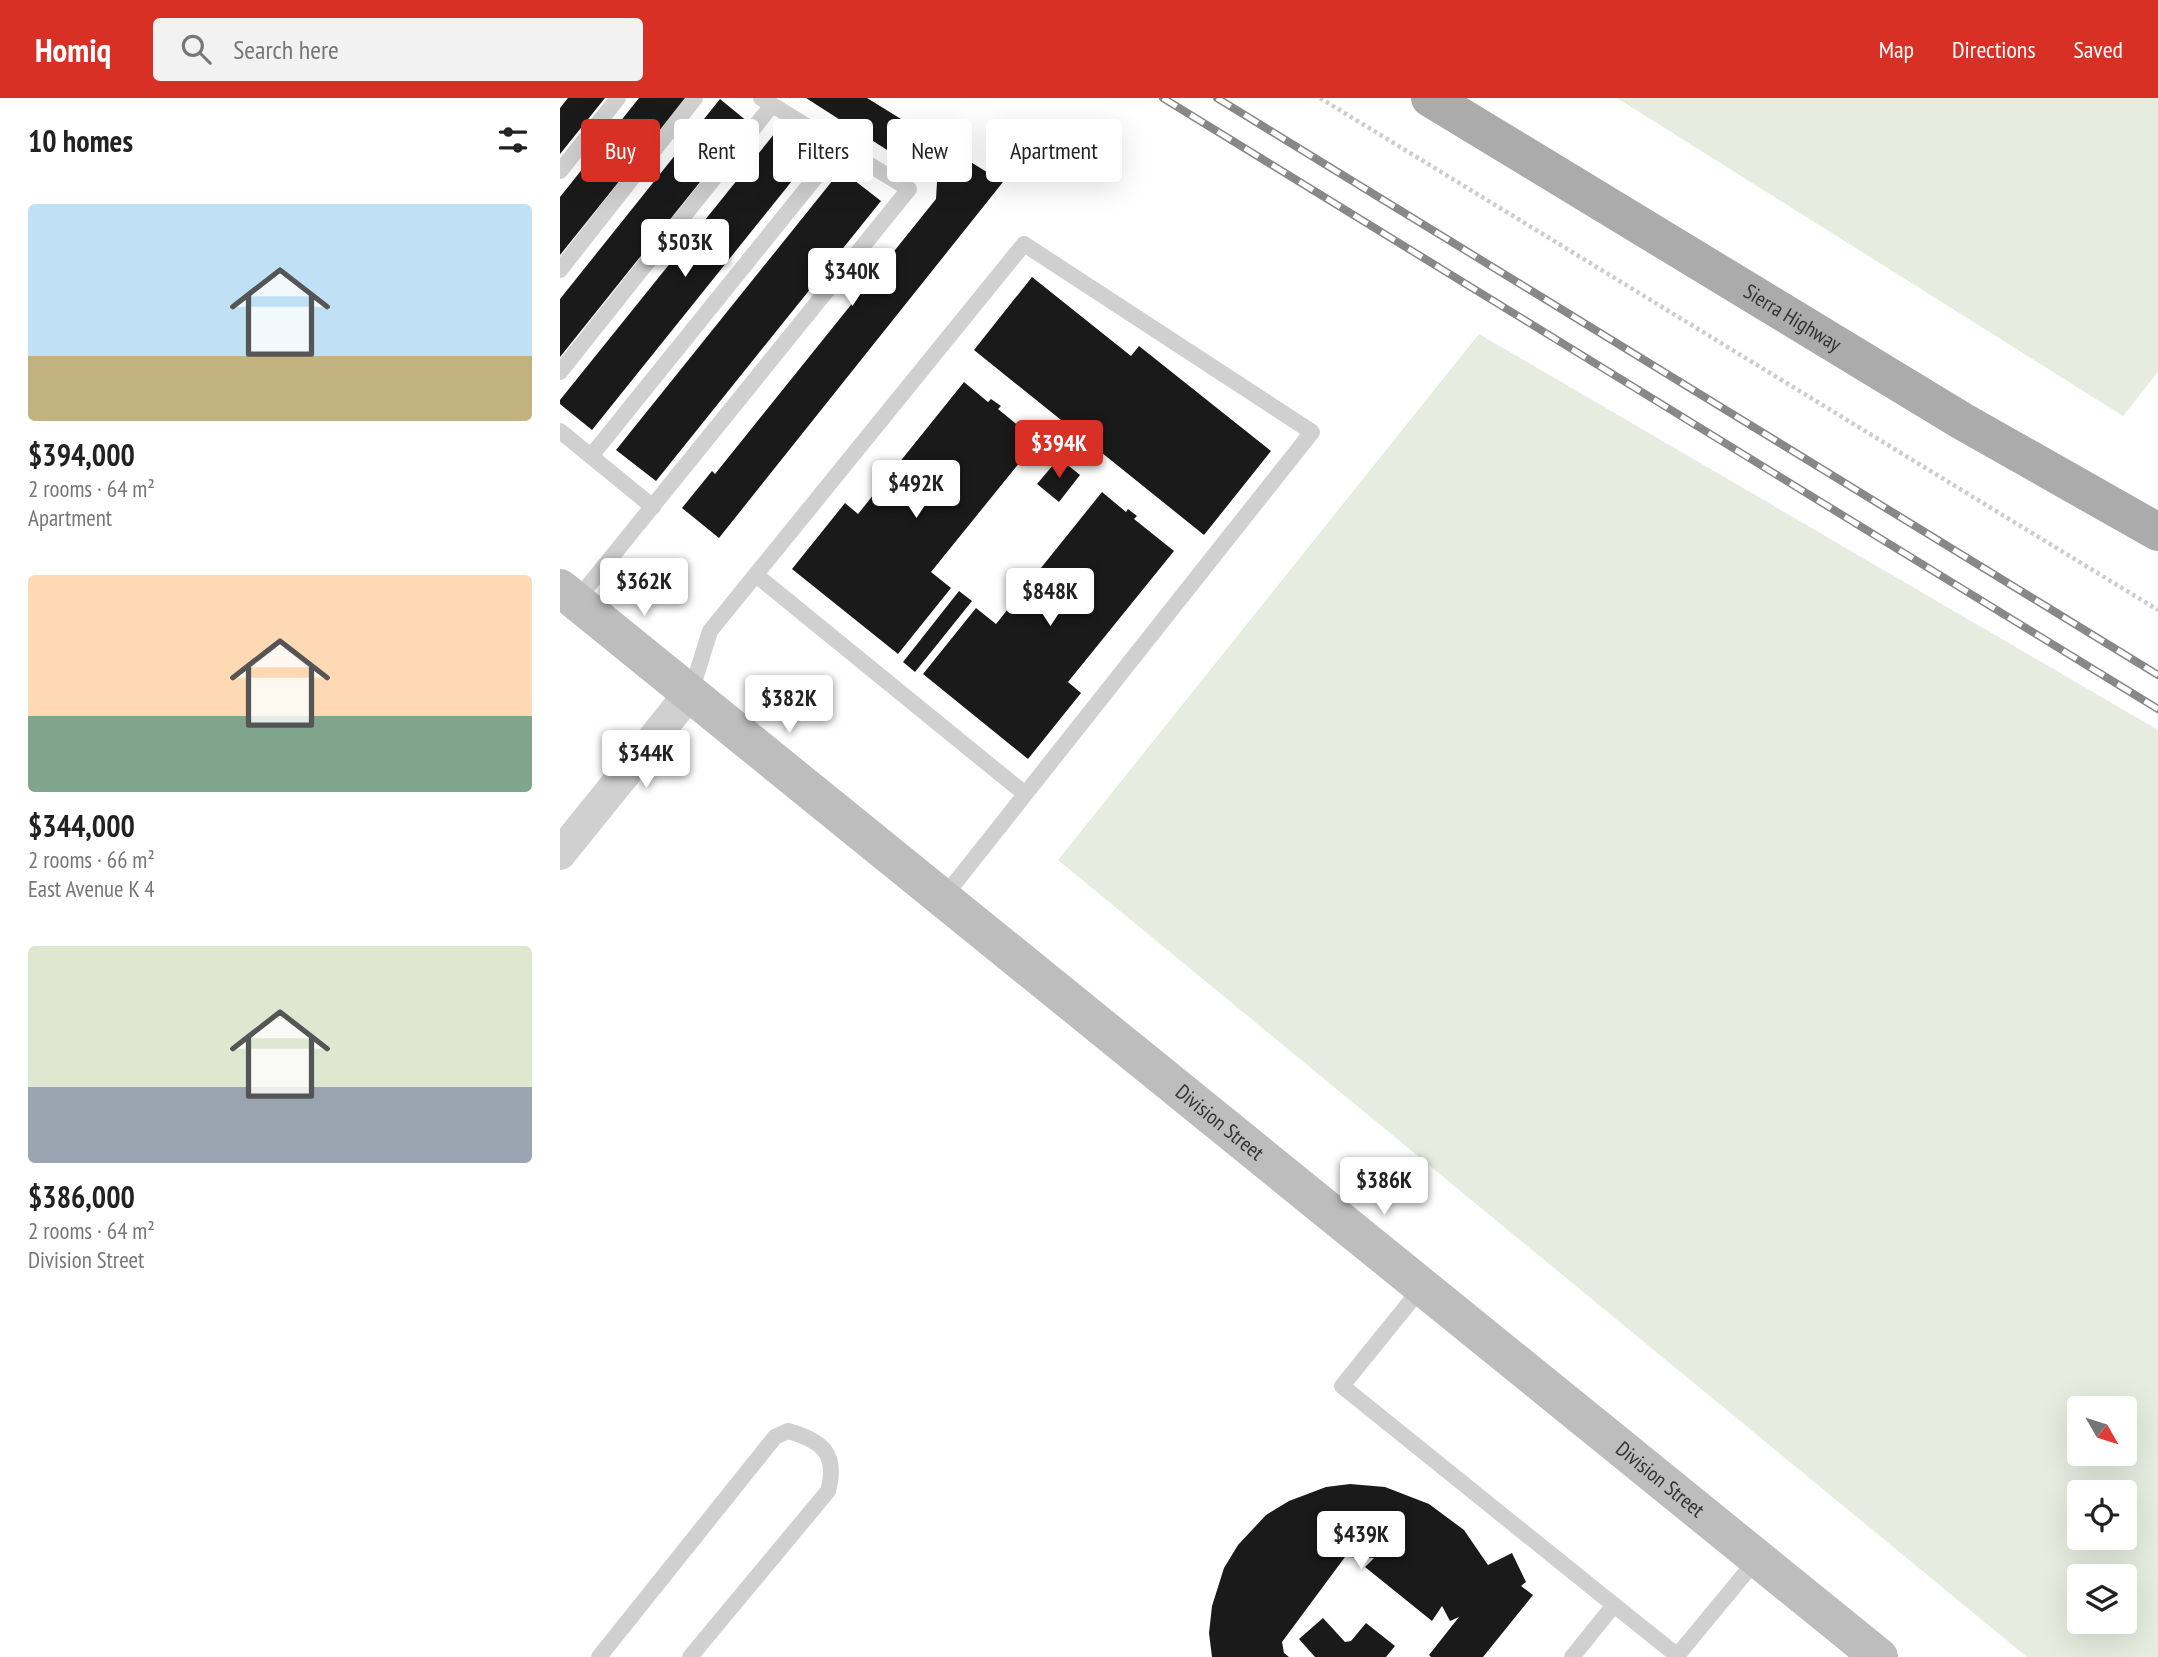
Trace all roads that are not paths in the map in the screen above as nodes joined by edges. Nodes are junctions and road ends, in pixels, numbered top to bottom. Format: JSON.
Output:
{"nodes":[{"id":1,"x":618,"y":98,"type":"edge"},
{"id":2,"x":695,"y":98,"type":"edge"},
{"id":3,"x":1430,"y":98,"type":"edge"},
{"id":4,"x":766,"y":102,"type":"edge"},
{"id":5,"x":794,"y":119,"type":"edge"},
{"id":6,"x":873,"y":167,"type":"edge"},
{"id":7,"x":560,"y":171,"type":"edge"},
{"id":8,"x":812,"y":182,"type":"edge"},
{"id":9,"x":560,"y":270,"type":"edge"},
{"id":10,"x":560,"y":372,"type":"edge"},
{"id":11,"x":560,"y":431,"type":"edge"},
{"id":12,"x":591,"y":456,"type":"junction"},
{"id":13,"x":653,"y":507,"type":"junction"},
{"id":14,"x":2158,"y":533,"type":"edge"},
{"id":15,"x":756,"y":575,"type":"junction"},
{"id":16,"x":568,"y":595,"type":"edge"},
{"id":17,"x":690,"y":693,"type":"junction"},
{"id":18,"x":1025,"y":794,"type":"junction"},
{"id":19,"x":560,"y":853,"type":"edge"},
{"id":20,"x":943,"y":898,"type":"junction"},
{"id":21,"x":1422,"y":1287,"type":"junction"},
{"id":22,"x":1757,"y":1558,"type":"junction"},
{"id":23,"x":1614,"y":1605,"type":"junction"},
{"id":24,"x":599,"y":1657,"type":"edge"},
{"id":25,"x":690,"y":1657,"type":"edge"},
{"id":26,"x":1572,"y":1657,"type":"edge"},
{"id":27,"x":1677,"y":1657,"type":"edge"},
{"id":28,"x":1879,"y":1657,"type":"edge"}],
"edges":[{"from":1,"to":7,"type":"lane"},
{"from":2,"to":9,"type":"lane"},
{"from":3,"to":14,"type":"main road","name":"Sierra Highway"},
{"from":4,"to":5,"type":"lane"},
{"from":4,"to":10,"type":"lane"},
{"from":6,"to":13,"type":"lane"},
{"from":8,"to":12,"type":"lane"},
{"from":11,"to":12,"type":"lane"},
{"from":12,"to":13,"type":"lane"},
{"from":13,"to":16,"type":"lane"},
{"from":15,"to":17,"type":"lane"},
{"from":15,"to":18,"type":"lane"},
{"from":15,"to":18,"type":"lane"},
{"from":16,"to":17,"type":"main road","name":"Division Street"},
{"from":17,"to":19,"type":"street"},
{"from":17,"to":20,"type":"main road","name":"Division Street"},
{"from":18,"to":20,"type":"lane"},
{"from":20,"to":21,"type":"main road","name":"Division Street"},
{"from":21,"to":22,"type":"main road","name":"Division Street"},
{"from":21,"to":23,"type":"lane"},
{"from":22,"to":27,"type":"lane"},
{"from":22,"to":28,"type":"main road","name":"Division Street"},
{"from":23,"to":26,"type":"lane"},
{"from":23,"to":27,"type":"lane"},
{"from":24,"to":25,"type":"lane"}]}
